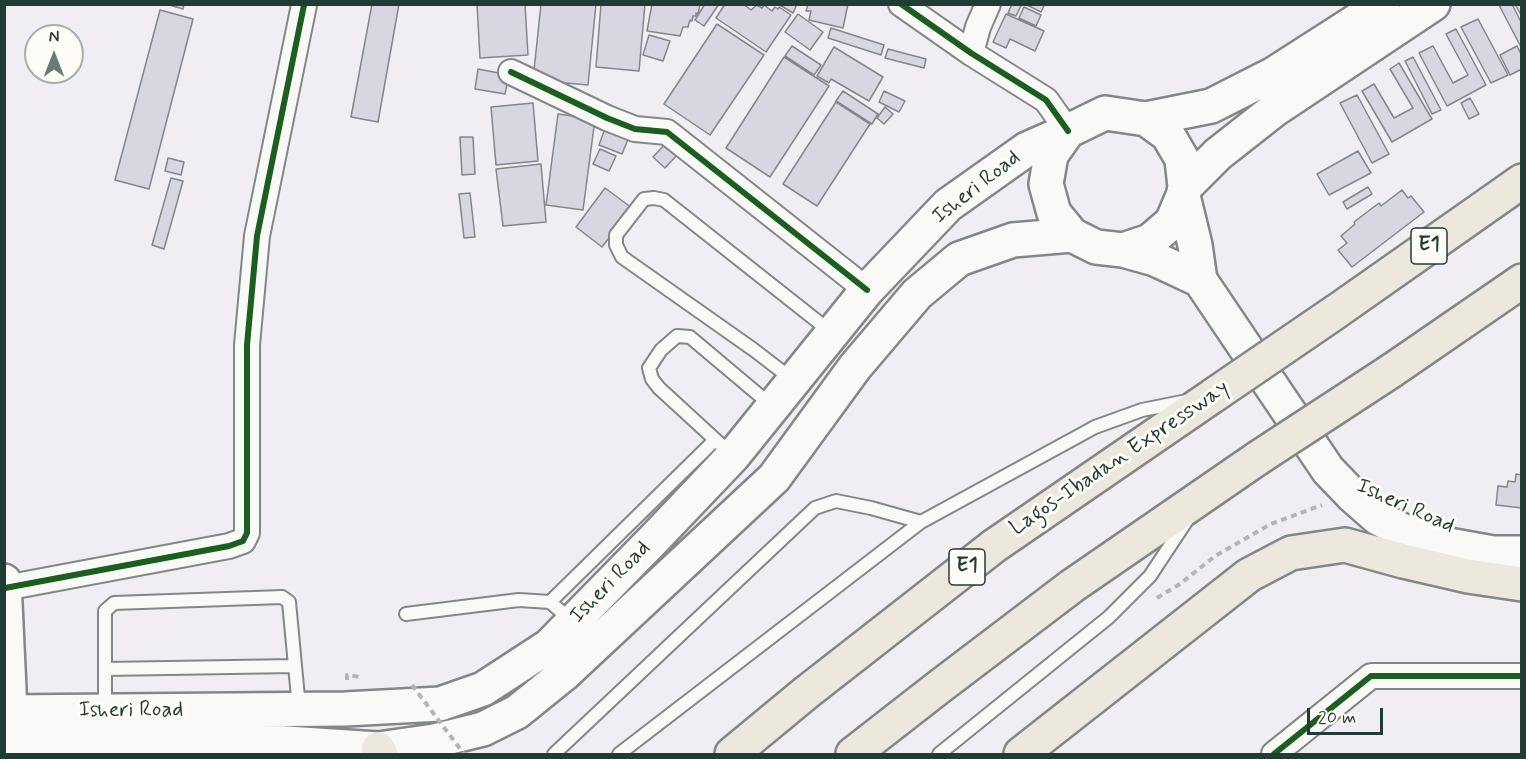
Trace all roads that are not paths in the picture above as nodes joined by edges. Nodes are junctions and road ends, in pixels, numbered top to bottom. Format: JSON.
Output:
{"nodes":[{"id":1,"x":901,"y":4,"type":"edge"},
{"id":2,"x":988,"y":4,"type":"edge"},
{"id":3,"x":1383,"y":4,"type":"edge"},
{"id":4,"x":1433,"y":4,"type":"edge"},
{"id":5,"x":304,"y":5,"type":"edge"},
{"id":6,"x":971,"y":53,"type":"junction"},
{"id":7,"x":511,"y":72,"type":"dead end"},
{"id":8,"x":1146,"y":119,"type":"junction"},
{"id":9,"x":1068,"y":131,"type":"junction"},
{"id":10,"x":1521,"y":182,"type":"edge"},
{"id":11,"x":1184,"y":191,"type":"junction"},
{"id":12,"x":1072,"y":235,"type":"junction"},
{"id":13,"x":1123,"y":250,"type":"junction"},
{"id":14,"x":1200,"y":280,"type":"junction"},
{"id":15,"x":1521,"y":281,"type":"edge"},
{"id":16,"x":867,"y":290,"type":"junction"},
{"id":17,"x":832,"y":333,"type":"junction"},
{"id":18,"x":794,"y":380,"type":"junction"},
{"id":19,"x":1214,"y":395,"type":"junction"},
{"id":20,"x":773,"y":407,"type":"junction"},
{"id":21,"x":724,"y":448,"type":"junction"},
{"id":22,"x":1328,"y":470,"type":"junction"},
{"id":23,"x":1203,"y":496,"type":"junction"},
{"id":24,"x":921,"y":522,"type":"junction"},
{"id":25,"x":1521,"y":536,"type":"edge"},
{"id":26,"x":1521,"y":553,"type":"edge"},
{"id":27,"x":4,"y":581,"type":"edge"},
{"id":28,"x":1521,"y":584,"type":"edge"},
{"id":29,"x":5,"y":588,"type":"edge"},
{"id":30,"x":561,"y":612,"type":"junction"},
{"id":31,"x":406,"y":614,"type":"dead end"},
{"id":32,"x":295,"y":666,"type":"junction"},
{"id":33,"x":105,"y":669,"type":"junction"},
{"id":34,"x":1521,"y":676,"type":"edge"},
{"id":35,"x":105,"y":711,"type":"junction"},
{"id":36,"x":299,"y":711,"type":"junction"},
{"id":37,"x":6,"y":722,"type":"edge"},
{"id":38,"x":379,"y":752,"type":"edge"},
{"id":39,"x":554,"y":754,"type":"edge"},
{"id":40,"x":618,"y":754,"type":"edge"},
{"id":41,"x":732,"y":754,"type":"edge"},
{"id":42,"x":853,"y":754,"type":"edge"},
{"id":43,"x":939,"y":754,"type":"edge"},
{"id":44,"x":1021,"y":754,"type":"edge"},
{"id":45,"x":1274,"y":754,"type":"edge"}],
"edges":[{"from":1,"to":6,"type":"street"},
{"from":2,"to":6,"type":"street"},
{"from":3,"to":8,"type":"main road"},
{"from":4,"to":11,"type":"main road"},
{"from":5,"to":29,"type":"street"},
{"from":6,"to":9,"type":"street"},
{"from":7,"to":16,"type":"street"},
{"from":8,"to":9,"type":"main road","name":"Isheri Road"},
{"from":8,"to":11,"type":"main road","name":"Isheri Road"},
{"from":9,"to":12,"type":"main road","name":"Isheri Road"},
{"from":9,"to":16,"type":"main road","name":"Isheri Road"},
{"from":10,"to":19,"type":"highway","name":"Lagos-Ibadan Expressway","number":"E1","bridge":true},
{"from":11,"to":13,"type":"main road","name":"Isheri Road"},
{"from":11,"to":14,"type":"main road","name":"Isheri Road"},
{"from":12,"to":13,"type":"main road","name":"Isheri Road"},
{"from":12,"to":38,"type":"main road","name":"Isheri Road"},
{"from":13,"to":14,"type":"main road","name":"Isheri Road"},
{"from":14,"to":22,"type":"main road","name":"Isheri Road"},
{"from":15,"to":23,"type":"highway","bridge":true},
{"from":16,"to":17,"type":"main road","name":"Isheri Road"},
{"from":17,"to":18,"type":"main road","name":"Isheri Road"},
{"from":17,"to":18,"type":"lane"},
{"from":18,"to":20,"type":"main road","name":"Isheri Road"},
{"from":19,"to":24,"type":"lane"},
{"from":19,"to":41,"type":"highway","name":"Lagos-Ibadan Expressway","number":"E1"},
{"from":20,"to":21,"type":"main road","name":"Isheri Road"},
{"from":20,"to":21,"type":"lane"},
{"from":21,"to":30,"type":"main road","name":"Isheri Road"},
{"from":22,"to":25,"type":"main road","name":"Isheri Road"},
{"from":22,"to":26,"type":"main road","name":"Isheri Road"},
{"from":23,"to":42,"type":"highway"},
{"from":23,"to":43,"type":"lane"},
{"from":24,"to":39,"type":"lane"},
{"from":24,"to":40,"type":"lane"},
{"from":27,"to":29,"type":"main road"},
{"from":28,"to":44,"type":"highway"},
{"from":29,"to":37,"type":"main road"},
{"from":30,"to":31,"type":"lane"},
{"from":30,"to":36,"type":"main road","name":"Isheri Road"},
{"from":32,"to":33,"type":"lane"},
{"from":32,"to":33,"type":"lane"},
{"from":32,"to":36,"type":"lane"},
{"from":33,"to":35,"type":"lane"},
{"from":34,"to":45,"type":"street"},
{"from":35,"to":36,"type":"main road","name":"Isheri Road"},
{"from":35,"to":37,"type":"main road","name":"Isheri Road"},
{"from":37,"to":38,"type":"main road","name":"Isheri Road"}]}
